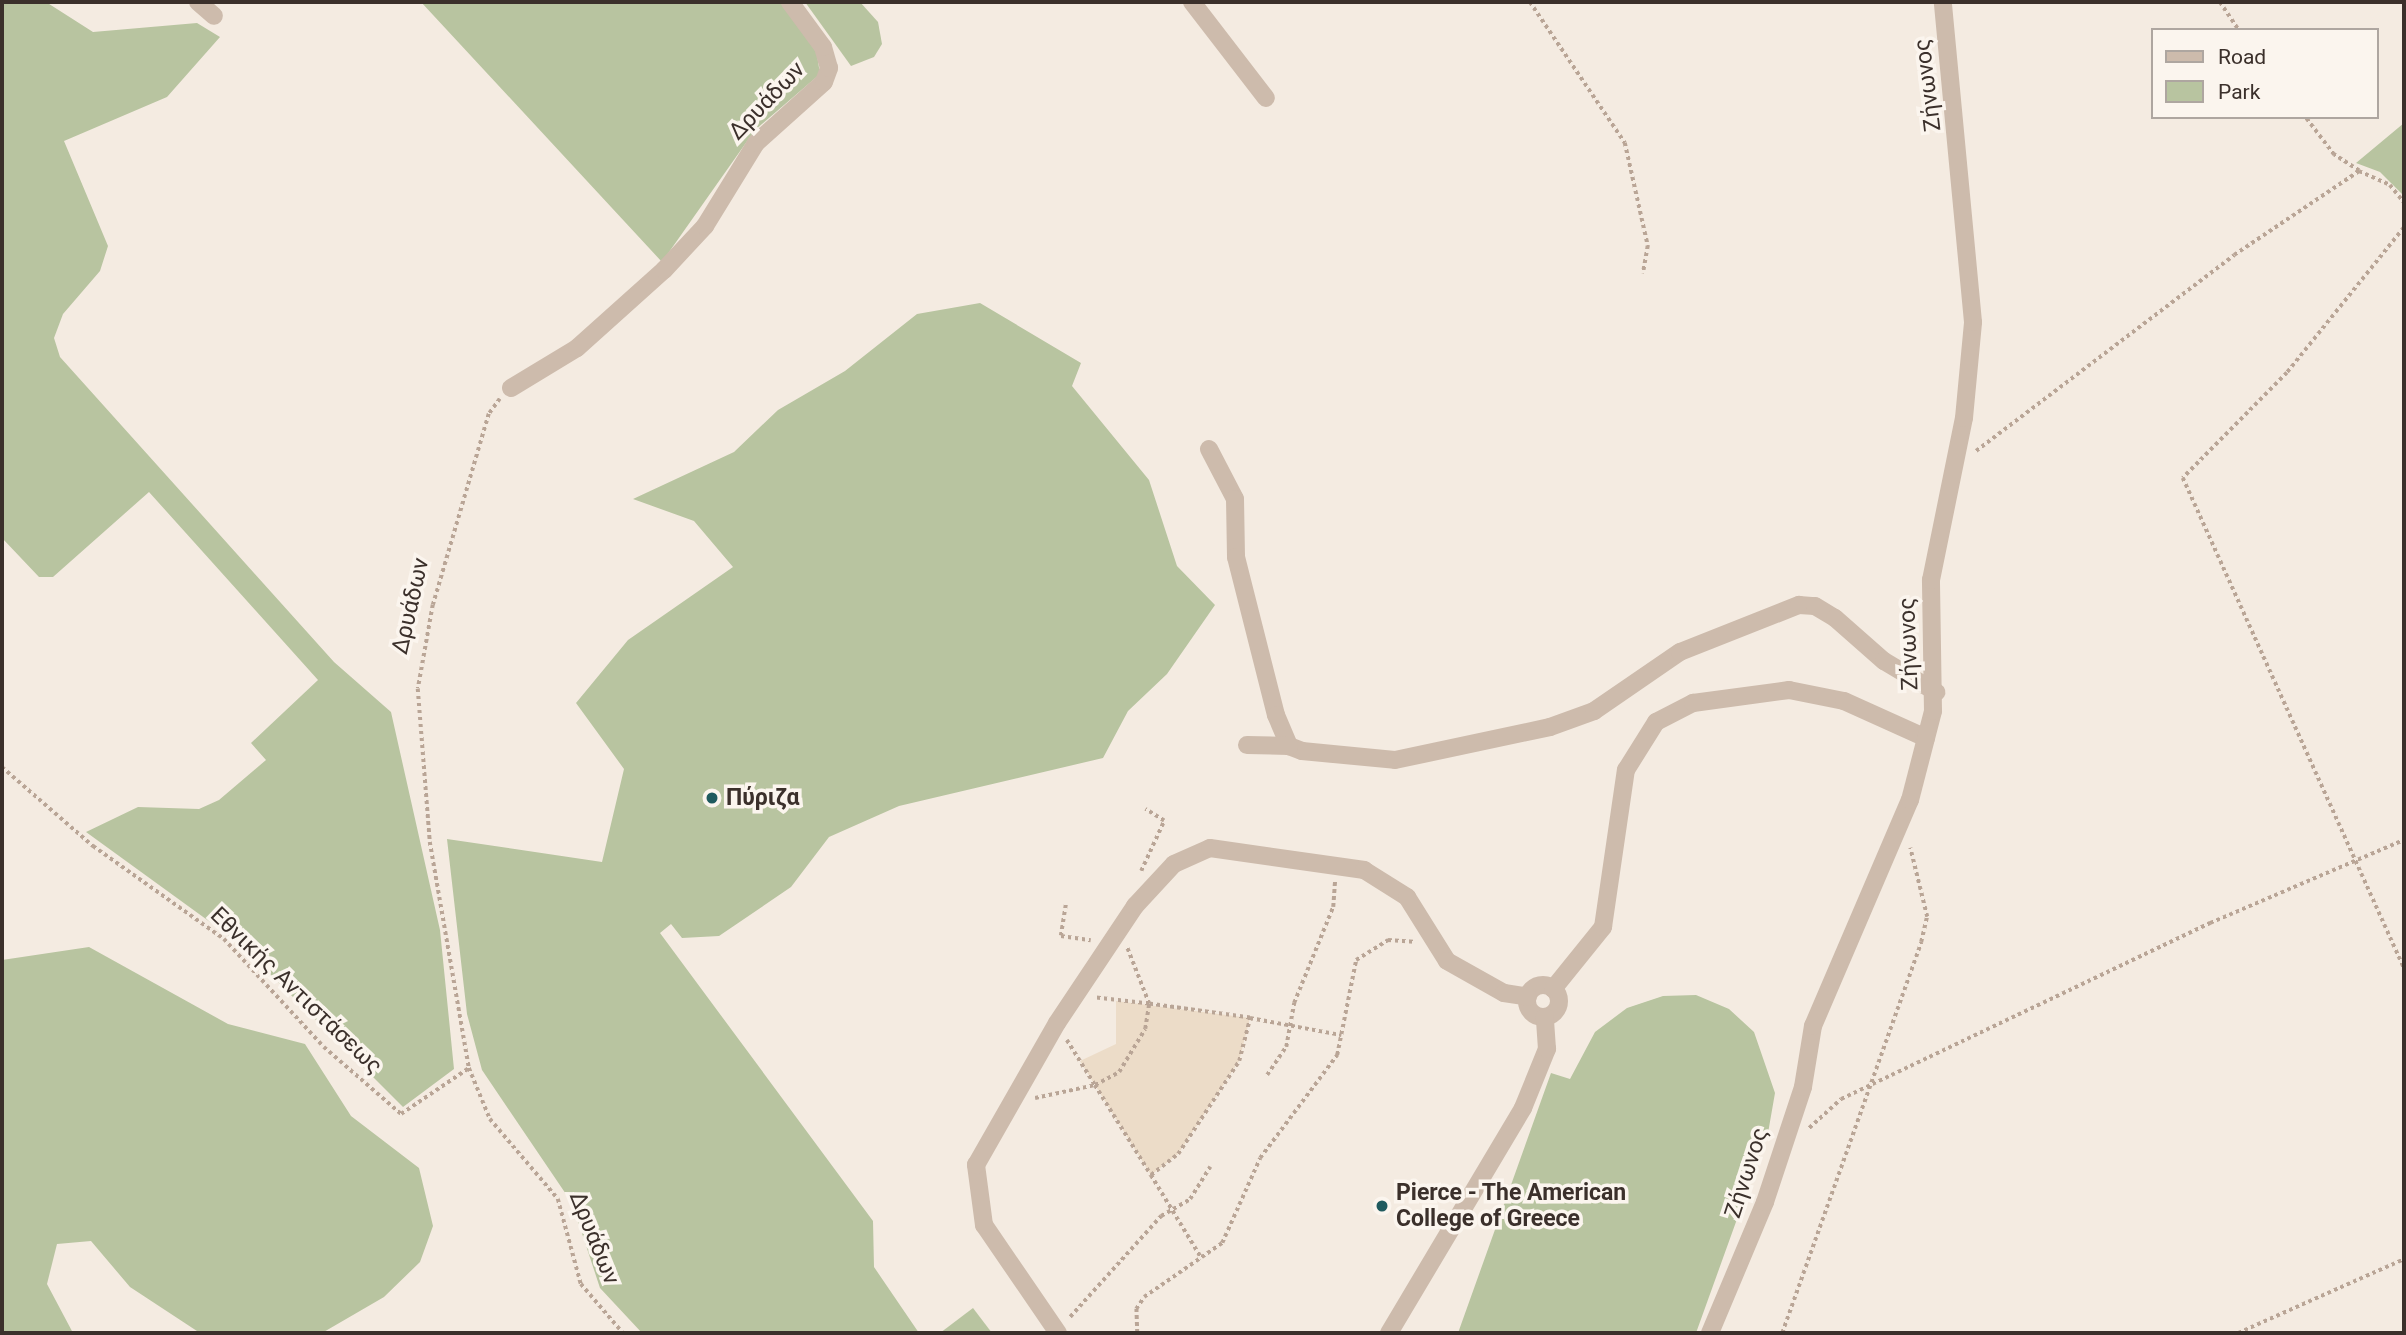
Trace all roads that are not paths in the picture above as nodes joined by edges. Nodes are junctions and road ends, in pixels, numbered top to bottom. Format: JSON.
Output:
{"nodes":[{"id":1,"x":198,"y":2,"type":"edge"},
{"id":2,"x":790,"y":2,"type":"edge"},
{"id":3,"x":1192,"y":2,"type":"edge"},
{"id":4,"x":1943,"y":2,"type":"edge"},
{"id":5,"x":214,"y":16,"type":"dead end"},
{"id":6,"x":1266,"y":98,"type":"dead end"},
{"id":7,"x":511,"y":388,"type":"road end"},
{"id":8,"x":1209,"y":449,"type":"dead end"},
{"id":9,"x":1936,"y":692,"type":"junction"},
{"id":10,"x":1926,"y":738,"type":"junction"},
{"id":11,"x":1247,"y":745,"type":"dead end"},
{"id":12,"x":1289,"y":746,"type":"junction"},
{"id":13,"x":1553,"y":989,"type":"junction"},
{"id":14,"x":1528,"y":997,"type":"junction"},
{"id":15,"x":1545,"y":1017,"type":"junction"},
{"id":16,"x":1057,"y":1332,"type":"edge"},
{"id":17,"x":1389,"y":1333,"type":"edge"},
{"id":18,"x":1710,"y":1333,"type":"edge"}],
"edges":[{"from":1,"to":5,"type":"street"},
{"from":2,"to":7,"type":"street","name":"Δρυάδων"},
{"from":3,"to":6,"type":"street"},
{"from":4,"to":9,"type":"street","name":"Ζήνωνος"},
{"from":8,"to":12,"type":"street"},
{"from":9,"to":10,"type":"street","name":"Ζήνωνος"},
{"from":9,"to":12,"type":"street"},
{"from":10,"to":13,"type":"street"},
{"from":10,"to":18,"type":"street","name":"Ζήνωνος"},
{"from":11,"to":12,"type":"street"},
{"from":13,"to":14,"type":"street"},
{"from":13,"to":15,"type":"street"},
{"from":14,"to":15,"type":"street"},
{"from":14,"to":16,"type":"street"},
{"from":15,"to":17,"type":"street"}]}
